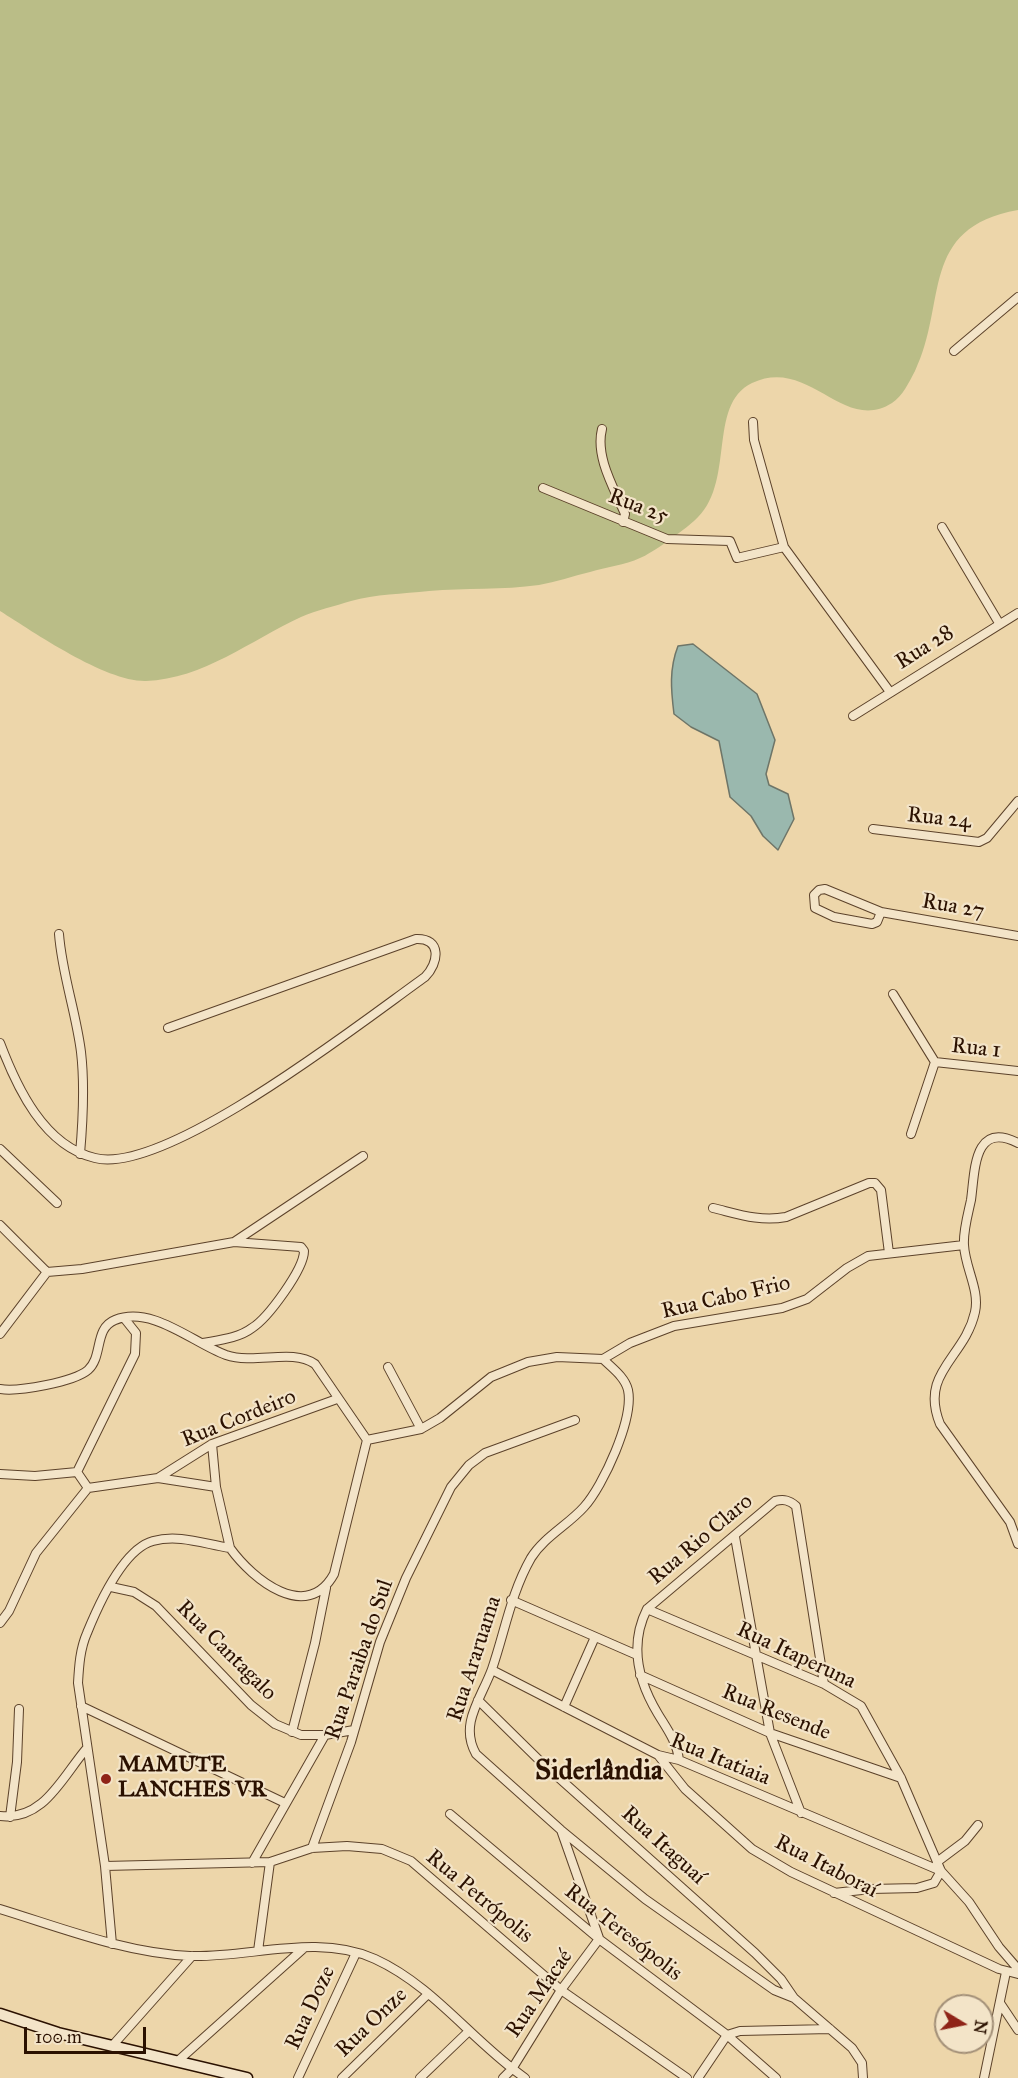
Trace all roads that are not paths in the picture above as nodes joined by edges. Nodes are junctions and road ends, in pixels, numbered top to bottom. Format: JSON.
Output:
{"nodes":[{"id":1,"x":1018,"y":297,"type":"edge"},
{"id":2,"x":954,"y":351,"type":"dead end"},
{"id":3,"x":753,"y":422,"type":"dead end"},
{"id":4,"x":602,"y":429,"type":"dead end"},
{"id":5,"x":543,"y":488,"type":"dead end"},
{"id":6,"x":623,"y":522,"type":"junction"},
{"id":7,"x":942,"y":526,"type":"dead end"},
{"id":8,"x":784,"y":547,"type":"junction"},
{"id":9,"x":1018,"y":613,"type":"edge"},
{"id":10,"x":999,"y":623,"type":"junction"},
{"id":11,"x":890,"y":692,"type":"junction"},
{"id":12,"x":853,"y":716,"type":"dead end"},
{"id":13,"x":1018,"y":801,"type":"edge"},
{"id":14,"x":873,"y":829,"type":"dead end"},
{"id":15,"x":881,"y":912,"type":"junction"},
{"id":16,"x":59,"y":934,"type":"dead end"},
{"id":17,"x":1018,"y":936,"type":"edge"},
{"id":18,"x":893,"y":994,"type":"dead end"},
{"id":19,"x":168,"y":1028,"type":"dead end"},
{"id":20,"x":0,"y":1045,"type":"edge"},
{"id":21,"x":935,"y":1062,"type":"junction"},
{"id":22,"x":1018,"y":1071,"type":"edge"},
{"id":23,"x":911,"y":1134,"type":"dead end"},
{"id":24,"x":1018,"y":1143,"type":"edge"},
{"id":25,"x":0,"y":1149,"type":"edge"},
{"id":26,"x":80,"y":1154,"type":"junction"},
{"id":27,"x":363,"y":1156,"type":"dead end"},
{"id":28,"x":57,"y":1203,"type":"dead end"},
{"id":29,"x":713,"y":1208,"type":"dead end"},
{"id":30,"x":0,"y":1225,"type":"edge"},
{"id":31,"x":234,"y":1242,"type":"junction"},
{"id":32,"x":964,"y":1245,"type":"junction"},
{"id":33,"x":889,"y":1253,"type":"junction"},
{"id":34,"x":47,"y":1272,"type":"junction"},
{"id":35,"x":124,"y":1318,"type":"junction"},
{"id":36,"x":0,"y":1334,"type":"edge"},
{"id":37,"x":203,"y":1343,"type":"junction"},
{"id":38,"x":603,"y":1359,"type":"junction"},
{"id":39,"x":388,"y":1367,"type":"dead end"},
{"id":40,"x":0,"y":1389,"type":"edge"},
{"id":41,"x":337,"y":1399,"type":"junction"},
{"id":42,"x":575,"y":1420,"type":"dead end"},
{"id":43,"x":421,"y":1429,"type":"junction"},
{"id":44,"x":367,"y":1440,"type":"junction"},
{"id":45,"x":212,"y":1444,"type":"junction"},
{"id":46,"x":77,"y":1472,"type":"junction"},
{"id":47,"x":0,"y":1474,"type":"edge"},
{"id":48,"x":158,"y":1478,"type":"junction"},
{"id":49,"x":216,"y":1487,"type":"junction"},
{"id":50,"x":88,"y":1488,"type":"junction"},
{"id":51,"x":735,"y":1537,"type":"junction"},
{"id":52,"x":1018,"y":1544,"type":"edge"},
{"id":53,"x":230,"y":1548,"type":"junction"},
{"id":54,"x":111,"y":1587,"type":"junction"},
{"id":55,"x":326,"y":1588,"type":"junction"},
{"id":56,"x":511,"y":1600,"type":"junction"},
{"id":57,"x":647,"y":1609,"type":"junction"},
{"id":58,"x":0,"y":1623,"type":"edge"},
{"id":59,"x":595,"y":1637,"type":"junction"},
{"id":60,"x":637,"y":1655,"type":"junction"},
{"id":61,"x":756,"y":1656,"type":"junction"},
{"id":62,"x":492,"y":1670,"type":"junction"},
{"id":63,"x":640,"y":1675,"type":"junction"},
{"id":64,"x":824,"y":1684,"type":"junction"},
{"id":65,"x":478,"y":1700,"type":"junction"},
{"id":66,"x":81,"y":1706,"type":"junction"},
{"id":67,"x":564,"y":1707,"type":"junction"},
{"id":68,"x":19,"y":1709,"type":"dead end"},
{"id":69,"x":354,"y":1730,"type":"junction"},
{"id":70,"x":292,"y":1732,"type":"junction"},
{"id":71,"x":770,"y":1733,"type":"junction"},
{"id":72,"x":325,"y":1735,"type":"junction"},
{"id":73,"x":87,"y":1748,"type":"junction"},
{"id":74,"x":657,"y":1755,"type":"junction"},
{"id":75,"x":679,"y":1760,"type":"junction"},
{"id":76,"x":901,"y":1778,"type":"junction"},
{"id":77,"x":285,"y":1803,"type":"junction"},
{"id":78,"x":801,"y":1813,"type":"junction"},
{"id":79,"x":450,"y":1814,"type":"dead end"},
{"id":80,"x":0,"y":1816,"type":"edge"},
{"id":81,"x":10,"y":1817,"type":"junction"},
{"id":82,"x":978,"y":1825,"type":"dead end"},
{"id":83,"x":561,"y":1830,"type":"junction"},
{"id":84,"x":312,"y":1848,"type":"junction"},
{"id":85,"x":270,"y":1862,"type":"junction"},
{"id":86,"x":937,"y":1862,"type":"junction"},
{"id":87,"x":252,"y":1863,"type":"junction"},
{"id":88,"x":105,"y":1866,"type":"junction"},
{"id":89,"x":941,"y":1871,"type":"junction"},
{"id":90,"x":834,"y":1893,"type":"junction"},
{"id":91,"x":0,"y":1909,"type":"edge"},
{"id":92,"x":599,"y":1939,"type":"junction"},
{"id":93,"x":112,"y":1944,"type":"junction"},
{"id":94,"x":304,"y":1948,"type":"junction"},
{"id":95,"x":258,"y":1951,"type":"junction"},
{"id":96,"x":356,"y":1953,"type":"junction"},
{"id":97,"x":192,"y":1956,"type":"junction"},
{"id":98,"x":1018,"y":1969,"type":"edge"},
{"id":99,"x":1006,"y":1972,"type":"junction"},
{"id":100,"x":1018,"y":1974,"type":"edge"},
{"id":101,"x":561,"y":1990,"type":"junction"},
{"id":102,"x":428,"y":1994,"type":"junction"},
{"id":103,"x":794,"y":1998,"type":"junction"},
{"id":104,"x":1000,"y":2003,"type":"junction"},
{"id":105,"x":0,"y":2014,"type":"edge"},
{"id":106,"x":830,"y":2029,"type":"junction"},
{"id":107,"x":1018,"y":2030,"type":"edge"},
{"id":108,"x":469,"y":2031,"type":"junction"},
{"id":109,"x":728,"y":2035,"type":"junction"},
{"id":110,"x":113,"y":2045,"type":"junction"},
{"id":111,"x":179,"y":2060,"type":"junction"},
{"id":112,"x":512,"y":2069,"type":"junction"},
{"id":113,"x":247,"y":2078,"type":"edge"},
{"id":114,"x":298,"y":2078,"type":"edge"},
{"id":115,"x":342,"y":2078,"type":"edge"},
{"id":116,"x":420,"y":2078,"type":"edge"},
{"id":117,"x":503,"y":2078,"type":"edge"},
{"id":118,"x":525,"y":2078,"type":"edge"},
{"id":119,"x":687,"y":2078,"type":"edge"},
{"id":120,"x":698,"y":2078,"type":"edge"},
{"id":121,"x":776,"y":2078,"type":"edge"},
{"id":122,"x":863,"y":2078,"type":"edge"},
{"id":123,"x":984,"y":2078,"type":"edge"}],
"edges":[{"from":1,"to":2,"type":"street"},
{"from":3,"to":8,"type":"street"},
{"from":4,"to":6,"type":"street"},
{"from":5,"to":6,"type":"street","name":"Rua 25"},
{"from":6,"to":8,"type":"street","name":"Rua 25"},
{"from":7,"to":10,"type":"street"},
{"from":8,"to":11,"type":"street"},
{"from":9,"to":10,"type":"street","name":"Rua 28"},
{"from":10,"to":11,"type":"street","name":"Rua 28"},
{"from":11,"to":12,"type":"street","name":"Rua 28"},
{"from":13,"to":14,"type":"street","name":"Rua 24"},
{"from":15,"to":15,"type":"street","name":"Rua 27"},
{"from":15,"to":17,"type":"street","name":"Rua 27"},
{"from":16,"to":26,"type":"street"},
{"from":18,"to":21,"type":"street"},
{"from":19,"to":26,"type":"street"},
{"from":20,"to":26,"type":"street"},
{"from":21,"to":22,"type":"street","name":"Rua 1"},
{"from":21,"to":23,"type":"street","name":"Rua 1"},
{"from":24,"to":32,"type":"street"},
{"from":25,"to":28,"type":"street"},
{"from":27,"to":31,"type":"street"},
{"from":29,"to":33,"type":"street"},
{"from":30,"to":34,"type":"street"},
{"from":31,"to":34,"type":"street"},
{"from":31,"to":37,"type":"street"},
{"from":32,"to":33,"type":"street","name":"Rua Cabo Frio"},
{"from":32,"to":52,"type":"street"},
{"from":33,"to":38,"type":"street","name":"Rua Cabo Frio"},
{"from":34,"to":36,"type":"street"},
{"from":35,"to":37,"type":"street"},
{"from":35,"to":40,"type":"street"},
{"from":35,"to":46,"type":"street"},
{"from":37,"to":41,"type":"street"},
{"from":38,"to":43,"type":"street"},
{"from":38,"to":56,"type":"street","name":"Rua Araruama"},
{"from":39,"to":43,"type":"street"},
{"from":41,"to":44,"type":"street"},
{"from":41,"to":45,"type":"street","name":"Rua Cordeiro"},
{"from":42,"to":69,"type":"street","name":"Rua Paraiba do Sul"},
{"from":43,"to":44,"type":"street"},
{"from":44,"to":55,"type":"street"},
{"from":45,"to":48,"type":"street","name":"Rua Cordeiro"},
{"from":45,"to":49,"type":"street"},
{"from":46,"to":47,"type":"street"},
{"from":46,"to":50,"type":"street"},
{"from":48,"to":49,"type":"street","name":"Rua Cordeiro"},
{"from":48,"to":50,"type":"street","name":"Rua Cordeiro"},
{"from":49,"to":53,"type":"street"},
{"from":50,"to":58,"type":"street"},
{"from":51,"to":57,"type":"street","name":"Rua Rio Claro"},
{"from":51,"to":61,"type":"street"},
{"from":51,"to":64,"type":"street","name":"Rua Rio Claro"},
{"from":53,"to":54,"type":"street"},
{"from":53,"to":55,"type":"street"},
{"from":54,"to":66,"type":"street"},
{"from":54,"to":70,"type":"street","name":"Rua Cantagalo"},
{"from":55,"to":70,"type":"street"},
{"from":56,"to":59,"type":"street"},
{"from":56,"to":62,"type":"street","name":"Rua Araruama"},
{"from":57,"to":60,"type":"street","name":"Rua Rio Claro"},
{"from":57,"to":61,"type":"street","name":"Rua Itaperuna"},
{"from":59,"to":60,"type":"street"},
{"from":59,"to":67,"type":"street"},
{"from":60,"to":63,"type":"street","name":"Rua Rio Claro"},
{"from":61,"to":64,"type":"street","name":"Rua Itaperuna"},
{"from":61,"to":71,"type":"street"},
{"from":62,"to":65,"type":"street","name":"Rua Araruama"},
{"from":62,"to":67,"type":"street","name":"Rua Itatiaia"},
{"from":63,"to":71,"type":"street","name":"Rua Resende"},
{"from":63,"to":75,"type":"street","name":"Rua Rio Claro"},
{"from":64,"to":76,"type":"street","name":"Rua Itaperuna"},
{"from":65,"to":83,"type":"street","name":"Rua Araruama"},
{"from":65,"to":103,"type":"street","name":"Rua Itaguaí"},
{"from":66,"to":73,"type":"street"},
{"from":66,"to":77,"type":"street"},
{"from":67,"to":74,"type":"street","name":"Rua Itatiaia"},
{"from":68,"to":81,"type":"street"},
{"from":69,"to":72,"type":"street","name":"Rua Cantagalo"},
{"from":69,"to":84,"type":"street","name":"Rua Paraiba do Sul"},
{"from":70,"to":72,"type":"street","name":"Rua Cantagalo"},
{"from":71,"to":76,"type":"street","name":"Rua Resende"},
{"from":71,"to":78,"type":"street"},
{"from":72,"to":77,"type":"street"},
{"from":73,"to":81,"type":"street"},
{"from":73,"to":88,"type":"street"},
{"from":74,"to":75,"type":"street","name":"Rua Itatiaia"},
{"from":74,"to":90,"type":"street","name":"Rua Itaboraí"},
{"from":75,"to":78,"type":"street","name":"Rua Itatiaia"},
{"from":76,"to":86,"type":"street","name":"Rua Itaperuna"},
{"from":77,"to":87,"type":"street"},
{"from":78,"to":89,"type":"street","name":"Rua Itatiaia"},
{"from":79,"to":92,"type":"street","name":"Rua Teresópolis"},
{"from":80,"to":81,"type":"street"},
{"from":82,"to":86,"type":"street"},
{"from":83,"to":92,"type":"street"},
{"from":83,"to":103,"type":"street","name":"Rua Araruama"},
{"from":84,"to":85,"type":"street","name":"Rua Petrópolis"},
{"from":84,"to":101,"type":"street","name":"Rua Petrópolis"},
{"from":85,"to":87,"type":"street","name":"Rua Petrópolis"},
{"from":85,"to":95,"type":"street"},
{"from":86,"to":89,"type":"street","name":"Rua Itaperuna"},
{"from":87,"to":88,"type":"street","name":"Rua Petrópolis"},
{"from":88,"to":93,"type":"street"},
{"from":89,"to":90,"type":"street"},
{"from":89,"to":98,"type":"street","name":"Rua Itaperuna"},
{"from":90,"to":99,"type":"street","name":"Rua Itaboraí"},
{"from":91,"to":93,"type":"street"},
{"from":92,"to":101,"type":"street","name":"Rua Macaé"},
{"from":92,"to":109,"type":"street","name":"Rua Teresópolis"},
{"from":93,"to":97,"type":"street"},
{"from":94,"to":95,"type":"street"},
{"from":94,"to":96,"type":"street"},
{"from":94,"to":111,"type":"street"},
{"from":95,"to":97,"type":"street"},
{"from":96,"to":102,"type":"street"},
{"from":96,"to":114,"type":"street","name":"Rua Doze"},
{"from":97,"to":110,"type":"street"},
{"from":99,"to":100,"type":"street","name":"Rua Itaboraí"},
{"from":99,"to":104,"type":"street"},
{"from":101,"to":112,"type":"street","name":"Rua Macaé"},
{"from":101,"to":119,"type":"street","name":"Rua Petrópolis"},
{"from":102,"to":108,"type":"street"},
{"from":102,"to":115,"type":"street","name":"Rua Onze"},
{"from":103,"to":106,"type":"street","name":"Rua Araruama"},
{"from":104,"to":107,"type":"street"},
{"from":104,"to":123,"type":"street"},
{"from":105,"to":110,"type":"main road"},
{"from":106,"to":109,"type":"street"},
{"from":106,"to":122,"type":"street","name":"Rua Araruama"},
{"from":108,"to":112,"type":"street"},
{"from":108,"to":116,"type":"street"},
{"from":109,"to":120,"type":"street"},
{"from":109,"to":121,"type":"street","name":"Rua Teresópolis"},
{"from":110,"to":111,"type":"main road"},
{"from":111,"to":113,"type":"main road"},
{"from":112,"to":117,"type":"street","name":"Rua Macaé"},
{"from":112,"to":118,"type":"street"}]}
